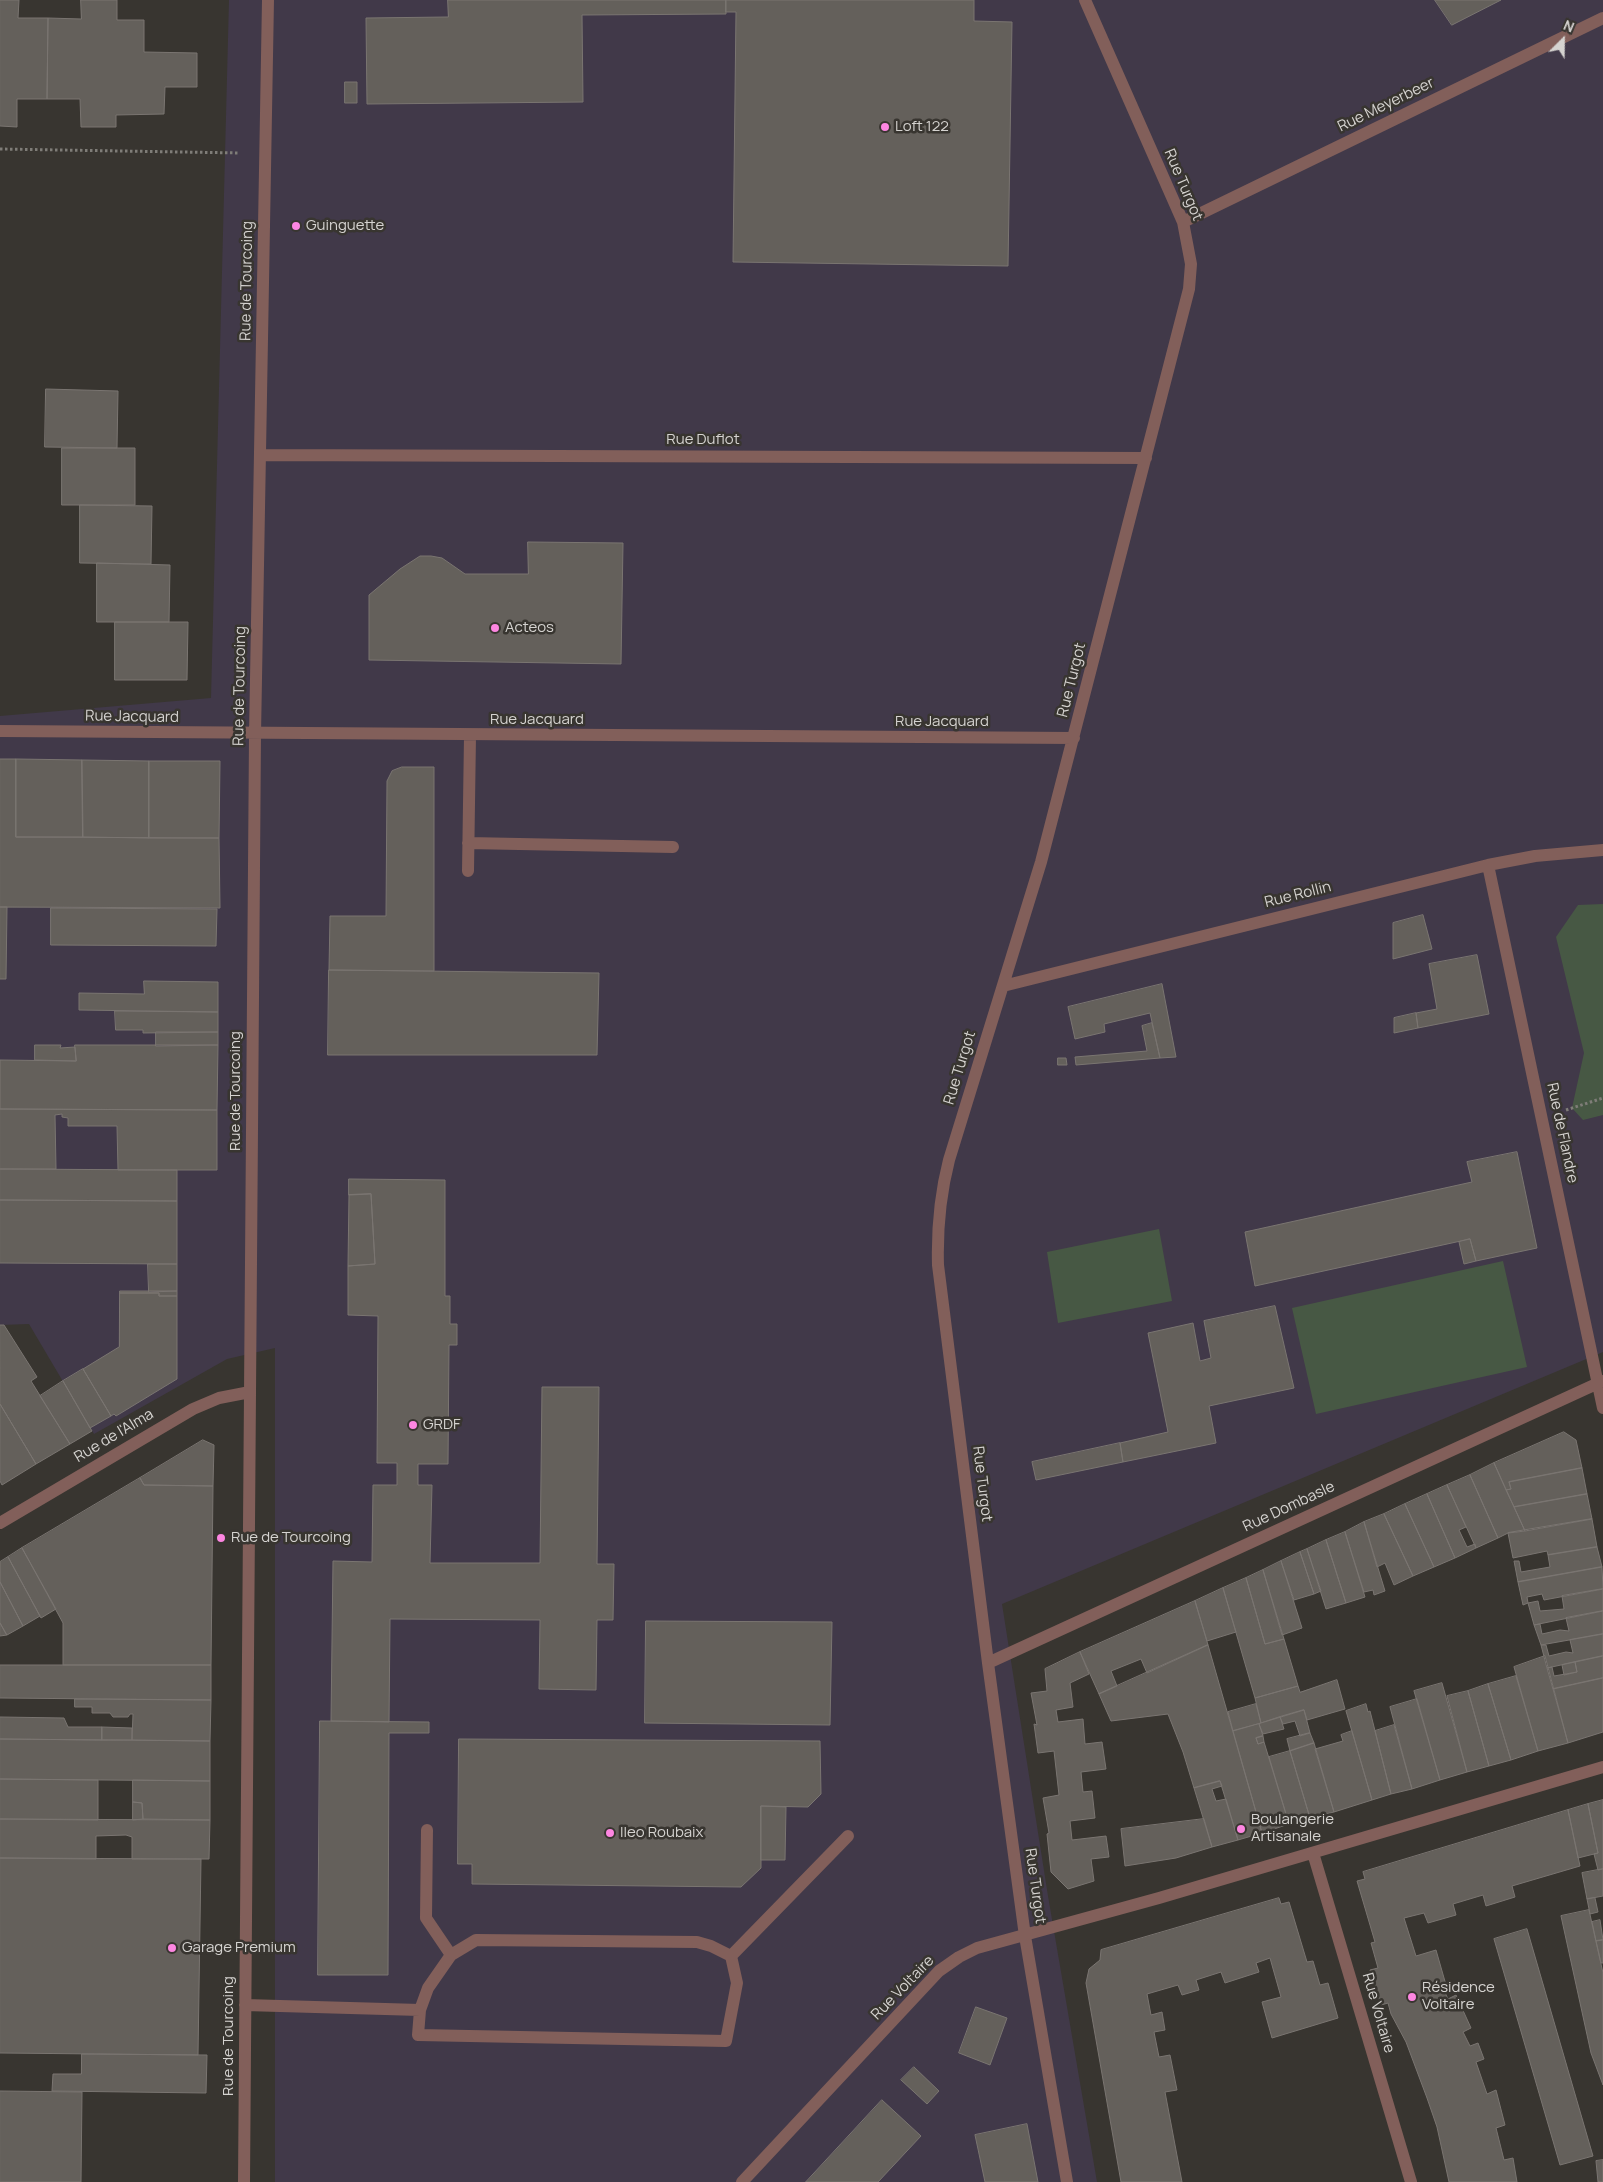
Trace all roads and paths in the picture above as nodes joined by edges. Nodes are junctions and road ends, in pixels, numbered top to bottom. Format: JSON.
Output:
{"nodes":[{"id":1,"x":268,"y":0,"type":"edge"},
{"id":2,"x":1085,"y":0,"type":"edge"},
{"id":3,"x":1603,"y":18,"type":"edge"},
{"id":4,"x":0,"y":148,"type":"edge"},
{"id":5,"x":266,"y":153,"type":"junction"},
{"id":6,"x":1183,"y":222,"type":"junction"},
{"id":7,"x":260,"y":455,"type":"junction"},
{"id":8,"x":1146,"y":458,"type":"junction"},
{"id":9,"x":0,"y":732,"type":"edge"},
{"id":10,"x":255,"y":735,"type":"junction"},
{"id":11,"x":470,"y":736,"type":"junction"},
{"id":12,"x":1074,"y":738,"type":"junction"},
{"id":13,"x":468,"y":843,"type":"junction"},
{"id":14,"x":673,"y":847,"type":"dead end"},
{"id":15,"x":1603,"y":850,"type":"edge"},
{"id":16,"x":1488,"y":865,"type":"junction"},
{"id":17,"x":468,"y":871,"type":"dead end"},
{"id":18,"x":1003,"y":986,"type":"junction"},
{"id":19,"x":1603,"y":1098,"type":"edge"},
{"id":20,"x":1541,"y":1116,"type":"junction"},
{"id":21,"x":1601,"y":1382,"type":"edge"},
{"id":22,"x":250,"y":1392,"type":"junction"},
{"id":23,"x":1603,"y":1408,"type":"edge"},
{"id":24,"x":0,"y":1523,"type":"edge"},
{"id":25,"x":988,"y":1663,"type":"junction"},
{"id":26,"x":1603,"y":1766,"type":"edge"},
{"id":27,"x":427,"y":1830,"type":"dead end"},
{"id":28,"x":848,"y":1836,"type":"dead end"},
{"id":29,"x":1313,"y":1853,"type":"junction"},
{"id":30,"x":1025,"y":1936,"type":"junction"},
{"id":31,"x":451,"y":1955,"type":"junction"},
{"id":32,"x":731,"y":1956,"type":"junction"},
{"id":33,"x":245,"y":2005,"type":"junction"},
{"id":34,"x":420,"y":2010,"type":"junction"},
{"id":35,"x":244,"y":2182,"type":"edge"},
{"id":36,"x":742,"y":2182,"type":"edge"},
{"id":37,"x":1067,"y":2182,"type":"edge"},
{"id":38,"x":1410,"y":2182,"type":"edge"}],
"edges":[{"from":1,"to":5,"type":"street","name":"Rue de Tourcoing"},
{"from":2,"to":6,"type":"street","name":"Rue Turgot"},
{"from":3,"to":6,"type":"street","name":"Rue Meyerbeer"},
{"from":4,"to":5,"type":"path"},
{"from":5,"to":7,"type":"street","name":"Rue de Tourcoing"},
{"from":6,"to":8,"type":"street","name":"Rue Turgot"},
{"from":7,"to":8,"type":"street","name":"Rue Duflot"},
{"from":7,"to":10,"type":"street","name":"Rue de Tourcoing"},
{"from":8,"to":12,"type":"street","name":"Rue Turgot"},
{"from":9,"to":10,"type":"street","name":"Rue Jacquard"},
{"from":10,"to":11,"type":"street","name":"Rue Jacquard"},
{"from":10,"to":22,"type":"street","name":"Rue de Tourcoing"},
{"from":11,"to":12,"type":"street","name":"Rue Jacquard"},
{"from":11,"to":13,"type":"street"},
{"from":12,"to":18,"type":"street","name":"Rue Turgot"},
{"from":13,"to":14,"type":"street"},
{"from":13,"to":17,"type":"street"},
{"from":15,"to":16,"type":"street","name":"Rue Rollin"},
{"from":16,"to":18,"type":"street","name":"Rue Rollin"},
{"from":16,"to":20,"type":"street","name":"Rue de Flandre"},
{"from":18,"to":25,"type":"street","name":"Rue Turgot"},
{"from":19,"to":20,"type":"path"},
{"from":20,"to":21,"type":"street","name":"Rue de Flandre"},
{"from":21,"to":23,"type":"street","name":"Rue de Flandre"},
{"from":21,"to":25,"type":"street","name":"Rue Dombasle"},
{"from":22,"to":24,"type":"street","name":"Rue de l'Alma"},
{"from":22,"to":33,"type":"street","name":"Rue de Tourcoing"},
{"from":25,"to":30,"type":"street","name":"Rue Turgot"},
{"from":26,"to":29,"type":"street","name":"Rue Voltaire"},
{"from":27,"to":31,"type":"street"},
{"from":28,"to":32,"type":"street"},
{"from":29,"to":30,"type":"street","name":"Rue Voltaire"},
{"from":29,"to":38,"type":"street","name":"Rue Voltaire"},
{"from":30,"to":36,"type":"street","name":"Rue Voltaire"},
{"from":30,"to":37,"type":"street","name":"Rue Turgot"},
{"from":31,"to":32,"type":"street"},
{"from":31,"to":34,"type":"street"},
{"from":32,"to":34,"type":"street"},
{"from":33,"to":34,"type":"street"},
{"from":33,"to":35,"type":"street","name":"Rue de Tourcoing"}]}
